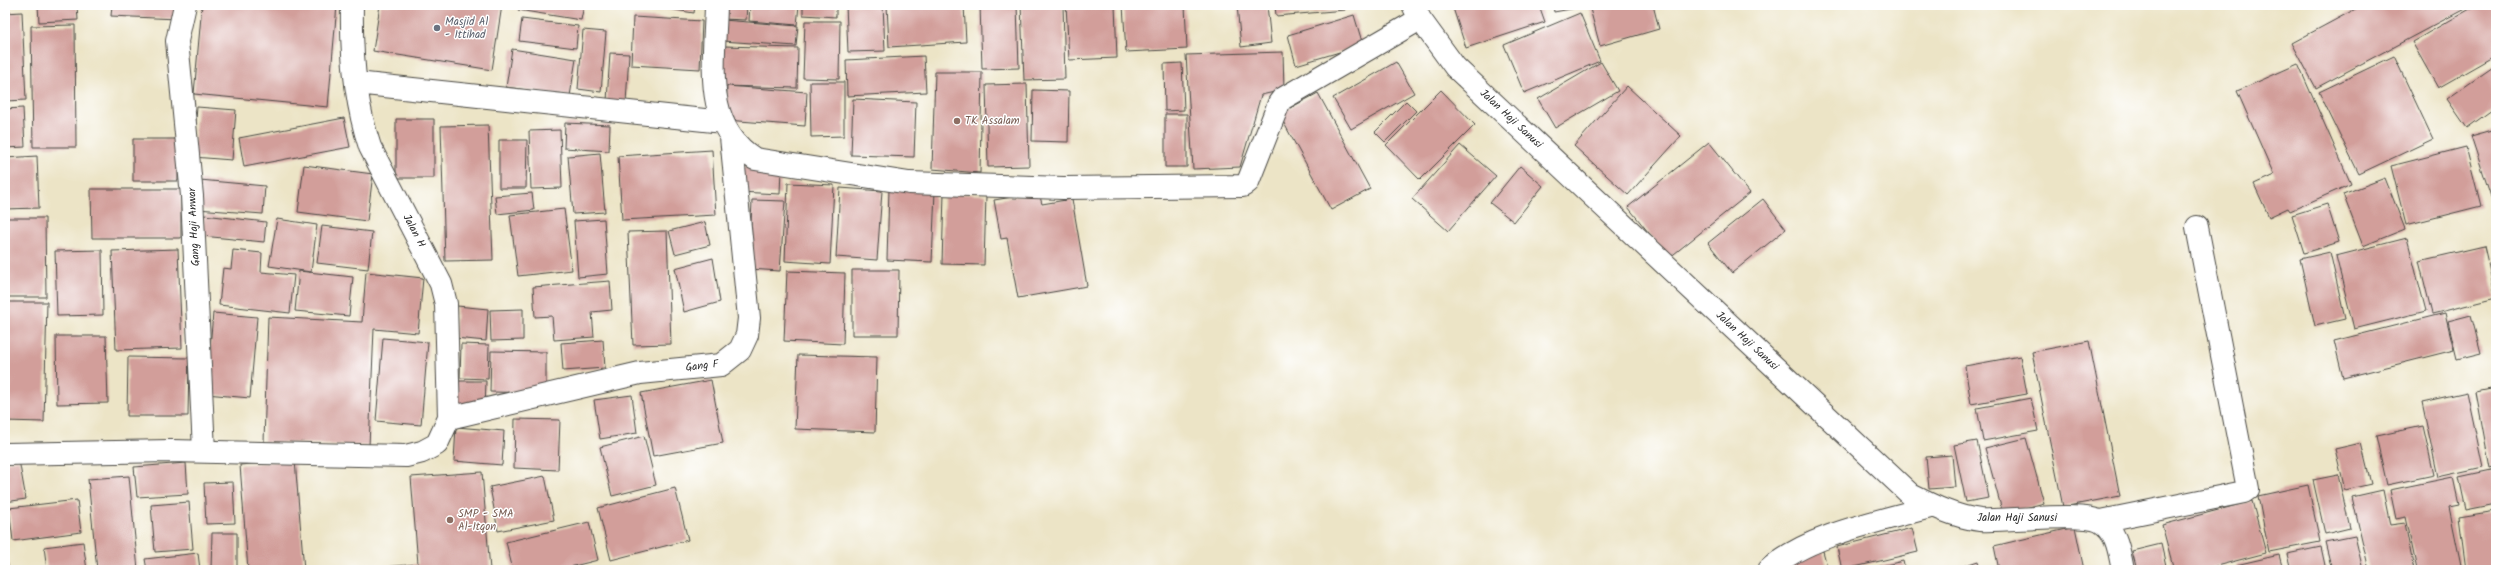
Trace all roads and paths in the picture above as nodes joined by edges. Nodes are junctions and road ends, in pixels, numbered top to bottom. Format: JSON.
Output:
{"nodes":[{"id":1,"x":185,"y":5,"type":"edge"},
{"id":2,"x":352,"y":5,"type":"edge"},
{"id":3,"x":716,"y":5,"type":"edge"},
{"id":4,"x":1416,"y":12,"type":"edge"},
{"id":5,"x":356,"y":83,"type":"junction"},
{"id":6,"x":727,"y":130,"type":"junction"},
{"id":7,"x":2197,"y":227,"type":"dead end"},
{"id":8,"x":449,"y":418,"type":"junction"},
{"id":9,"x":204,"y":451,"type":"junction"},
{"id":10,"x":5,"y":454,"type":"edge"},
{"id":11,"x":1934,"y":506,"type":"junction"},
{"id":12,"x":2101,"y":521,"type":"junction"},
{"id":13,"x":1769,"y":570,"type":"edge"},
{"id":14,"x":2123,"y":570,"type":"edge"}],
"edges":[{"from":1,"to":9,"type":"street","name":"Gang Haji Anwar"},
{"from":2,"to":5,"type":"street","name":"Jalan H"},
{"from":3,"to":6,"type":"street"},
{"from":4,"to":6,"type":"street"},
{"from":4,"to":11,"type":"street","name":"Jalan Haji Sanusi"},
{"from":5,"to":6,"type":"street"},
{"from":5,"to":8,"type":"street","name":"Jalan H"},
{"from":6,"to":8,"type":"street","name":"Gang F"},
{"from":7,"to":12,"type":"street","name":"Jalan Haji Sanusi"},
{"from":8,"to":9,"type":"street","name":"Jalan H"},
{"from":9,"to":10,"type":"street"},
{"from":11,"to":12,"type":"street","name":"Jalan Haji Sanusi"},
{"from":11,"to":13,"type":"street"},
{"from":12,"to":14,"type":"street"}]}
